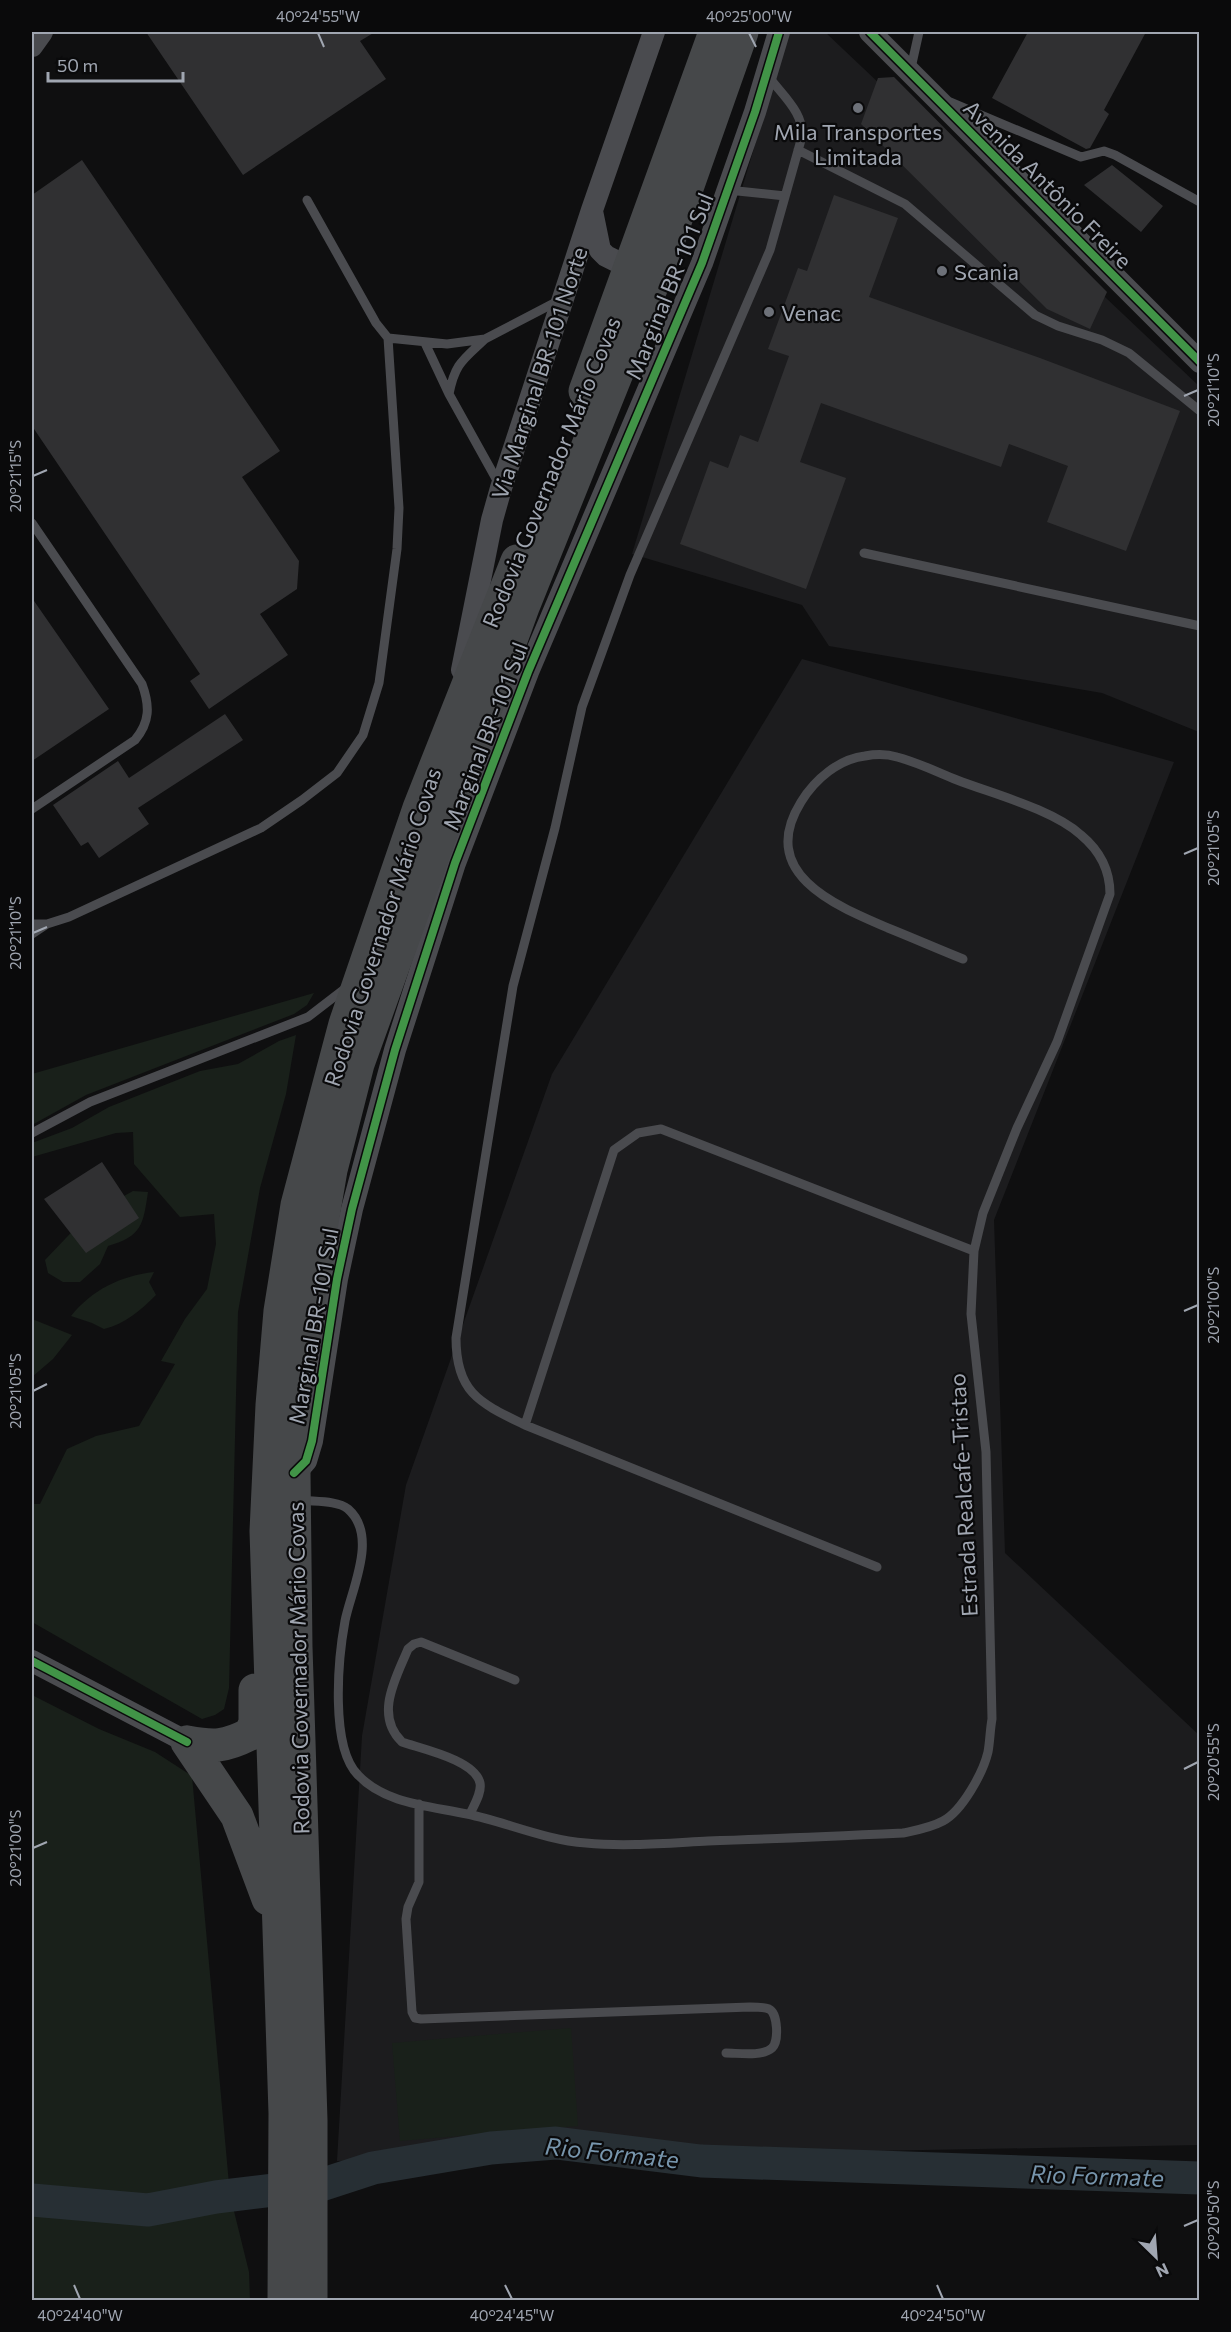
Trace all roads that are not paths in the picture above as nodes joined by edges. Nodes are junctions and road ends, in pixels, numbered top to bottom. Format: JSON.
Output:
{"nodes":[{"id":1,"x":42,"y":32,"type":"edge"},
{"id":2,"x":654,"y":32,"type":"edge"},
{"id":3,"x":715,"y":32,"type":"edge"},
{"id":4,"x":742,"y":32,"type":"edge"},
{"id":5,"x":779,"y":32,"type":"edge"},
{"id":6,"x":870,"y":32,"type":"edge"},
{"id":7,"x":919,"y":32,"type":"edge"},
{"id":8,"x":32,"y":46,"type":"edge"},
{"id":9,"x":910,"y":71,"type":"junction"},
{"id":10,"x":766,"y":74,"type":"junction"},
{"id":11,"x":934,"y":95,"type":"junction"},
{"id":12,"x":798,"y":150,"type":"junction"},
{"id":13,"x":728,"y":190,"type":"junction"},
{"id":14,"x":785,"y":196,"type":"junction"},
{"id":15,"x":307,"y":200,"type":"dead end"},
{"id":16,"x":1200,"y":202,"type":"edge"},
{"id":17,"x":592,"y":210,"type":"junction"},
{"id":18,"x":702,"y":263,"type":"junction"},
{"id":19,"x":626,"y":266,"type":"dead end"},
{"id":20,"x":659,"y":277,"type":"dead end"},
{"id":21,"x":563,"y":299,"type":"junction"},
{"id":22,"x":387,"y":338,"type":"junction"},
{"id":23,"x":485,"y":339,"type":"junction"},
{"id":24,"x":425,"y":343,"type":"junction"},
{"id":25,"x":1200,"y":362,"type":"edge"},
{"id":26,"x":449,"y":394,"type":"junction"},
{"id":27,"x":1200,"y":411,"type":"edge"},
{"id":28,"x":501,"y":488,"type":"junction"},
{"id":29,"x":32,"y":523,"type":"edge"},
{"id":30,"x":864,"y":553,"type":"dead end"},
{"id":31,"x":1200,"y":626,"type":"edge"},
{"id":32,"x":451,"y":722,"type":"junction"},
{"id":33,"x":32,"y":809,"type":"edge"},
{"id":34,"x":32,"y":924,"type":"edge"},
{"id":35,"x":47,"y":924,"type":"junction"},
{"id":36,"x":32,"y":934,"type":"edge"},
{"id":37,"x":963,"y":959,"type":"dead end"},
{"id":38,"x":361,"y":976,"type":"junction"},
{"id":39,"x":32,"y":1133,"type":"edge"},
{"id":40,"x":974,"y":1251,"type":"junction"},
{"id":41,"x":272,"y":1398,"type":"junction"},
{"id":42,"x":525,"y":1425,"type":"junction"},
{"id":43,"x":294,"y":1486,"type":"junction"},
{"id":44,"x":877,"y":1567,"type":"dead end"},
{"id":45,"x":32,"y":1661,"type":"edge"},
{"id":46,"x":515,"y":1680,"type":"dead end"},
{"id":47,"x":187,"y":1742,"type":"junction"},
{"id":48,"x":419,"y":1804,"type":"junction"},
{"id":49,"x":470,"y":1814,"type":"junction"},
{"id":50,"x":279,"y":1939,"type":"junction"},
{"id":51,"x":726,"y":2053,"type":"dead end"},
{"id":52,"x":298,"y":2116,"type":"junction"},
{"id":53,"x":297,"y":2256,"type":"junction"},
{"id":54,"x":284,"y":2301,"type":"edge"},
{"id":55,"x":311,"y":2301,"type":"edge"}],
"edges":[{"from":1,"to":8,"type":"street"},
{"from":2,"to":17,"type":"street","name":"Via Marginal BR-101 Norte"},
{"from":3,"to":32,"type":"highway","name":"Rodovia Governador Mário Covas"},
{"from":4,"to":43,"type":"highway","name":"Rodovia Governador Mário Covas"},
{"from":5,"to":10,"type":"street","name":"Marginal BR-101 Sul"},
{"from":6,"to":9,"type":"street","name":"Avenida Antônio Freire"},
{"from":7,"to":9,"type":"lane"},
{"from":9,"to":11,"type":"street","name":"Avenida Antônio Freire"},
{"from":10,"to":12,"type":"lane"},
{"from":10,"to":13,"type":"street","name":"Marginal BR-101 Sul"},
{"from":11,"to":16,"type":"lane"},
{"from":11,"to":25,"type":"street","name":"Avenida Antônio Freire"},
{"from":12,"to":14,"type":"lane"},
{"from":12,"to":27,"type":"lane"},
{"from":13,"to":14,"type":"lane"},
{"from":13,"to":18,"type":"street","name":"Marginal BR-101 Sul"},
{"from":14,"to":42,"type":"lane"},
{"from":15,"to":22,"type":"lane"},
{"from":17,"to":19,"type":"street"},
{"from":17,"to":21,"type":"street","name":"Via Marginal BR-101 Norte"},
{"from":18,"to":20,"type":"street"},
{"from":18,"to":43,"type":"street","name":"Marginal BR-101 Sul"},
{"from":21,"to":23,"type":"lane"},
{"from":21,"to":28,"type":"street","name":"Via Marginal BR-101 Norte"},
{"from":22,"to":24,"type":"lane"},
{"from":22,"to":35,"type":"lane"},
{"from":23,"to":24,"type":"lane"},
{"from":23,"to":26,"type":"lane"},
{"from":24,"to":26,"type":"lane"},
{"from":26,"to":28,"type":"lane"},
{"from":28,"to":32,"type":"street","name":"Via Marginal BR-101 Norte"},
{"from":29,"to":33,"type":"lane"},
{"from":30,"to":31,"type":"lane"},
{"from":32,"to":38,"type":"highway","name":"Rodovia Governador Mário Covas"},
{"from":34,"to":35,"type":"lane"},
{"from":35,"to":36,"type":"lane"},
{"from":37,"to":40,"type":"lane","name":"Estrada Realcafe-Tristao"},
{"from":38,"to":39,"type":"lane"},
{"from":38,"to":41,"type":"highway","name":"Rodovia Governador Mário Covas"},
{"from":40,"to":42,"type":"lane"},
{"from":40,"to":49,"type":"lane","name":"Estrada Realcafe-Tristao"},
{"from":41,"to":47,"type":"highway"},
{"from":41,"to":50,"type":"highway","name":"Rodovia Governador Mário Covas"},
{"from":42,"to":44,"type":"lane"},
{"from":43,"to":48,"type":"lane","name":"Estrada Realcafe-Tristao"},
{"from":43,"to":52,"type":"highway","name":"Rodovia Governador Mário Covas"},
{"from":45,"to":47,"type":"street"},
{"from":46,"to":49,"type":"lane"},
{"from":47,"to":50,"type":"highway"},
{"from":48,"to":49,"type":"lane","name":"Estrada Realcafe-Tristao"},
{"from":48,"to":51,"type":"lane"},
{"from":50,"to":52,"type":"highway","name":"Rodovia Governador Mário Covas"},
{"from":52,"to":53,"type":"highway","name":"Rodovia Governador Mário Covas"},
{"from":53,"to":54,"type":"highway","name":"Rodovia Governador Mário Covas"},
{"from":53,"to":55,"type":"highway","name":"Rodovia Governador Mário Covas"}]}
